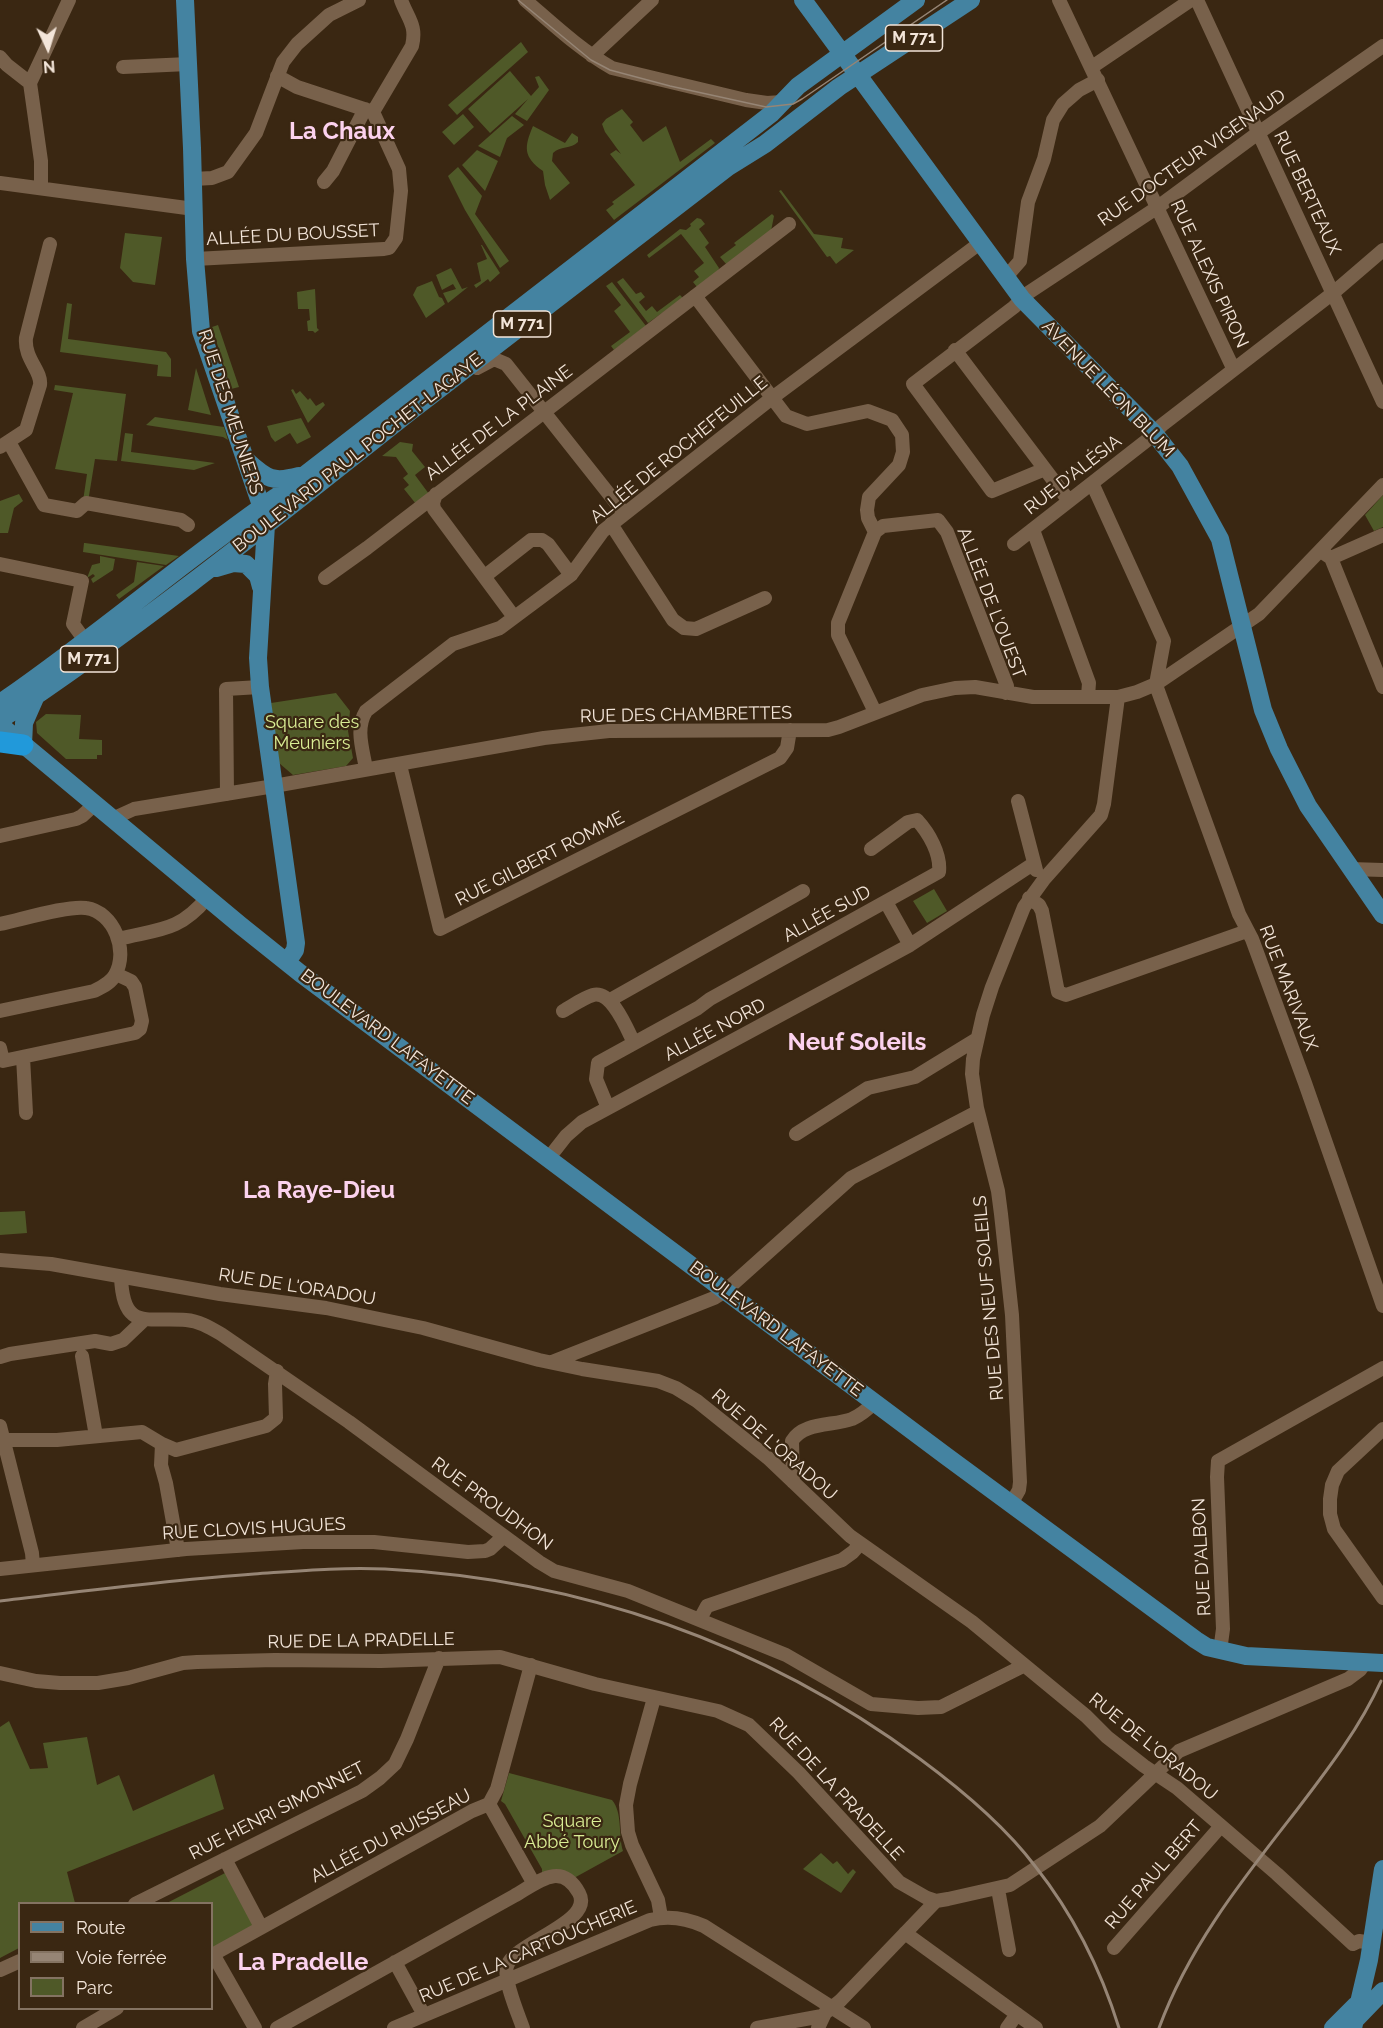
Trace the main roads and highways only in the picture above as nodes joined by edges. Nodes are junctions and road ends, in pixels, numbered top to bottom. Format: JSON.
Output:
{"nodes":[{"id":1,"x":185,"y":0,"type":"edge"},
{"id":2,"x":803,"y":0,"type":"edge"},
{"id":3,"x":916,"y":0,"type":"edge"},
{"id":4,"x":971,"y":0,"type":"edge"},
{"id":5,"x":842,"y":54,"type":"junction"},
{"id":6,"x":858,"y":76,"type":"junction"},
{"id":7,"x":246,"y":460,"type":"junction"},
{"id":8,"x":304,"y":475,"type":"junction"},
{"id":9,"x":264,"y":516,"type":"junction"},
{"id":10,"x":209,"y":569,"type":"junction"},
{"id":11,"x":262,"y":592,"type":"junction"},
{"id":12,"x":0,"y":687,"type":"edge"},
{"id":13,"x":32,"y":690,"type":"junction"},
{"id":14,"x":0,"y":703,"type":"edge"},
{"id":15,"x":0,"y":720,"type":"edge"},
{"id":16,"x":0,"y":725,"type":"edge"},
{"id":17,"x":0,"y":742,"type":"edge"},
{"id":18,"x":23,"y":745,"type":"junction"},
{"id":19,"x":1383,"y":915,"type":"edge"},
{"id":20,"x":287,"y":962,"type":"junction"},
{"id":21,"x":1378,"y":1663,"type":"edge"},
{"id":22,"x":1383,"y":1869,"type":"edge"},
{"id":23,"x":1383,"y":1992,"type":"edge"},
{"id":24,"x":1348,"y":2022,"type":"edge"}],
"edges":[{"from":1,"to":7,"type":"main road","name":"RUE DES MEUNIERS"},
{"from":2,"to":5,"type":"main road","name":"AVENUE LÉON BLUM"},
{"from":3,"to":5,"type":"main road","number":"M 771"},
{"from":4,"to":6,"type":"main road","number":"M 771"},
{"from":5,"to":6,"type":"main road","name":"AVENUE LÉON BLUM"},
{"from":5,"to":8,"type":"main road","name":"BOULEVARD PAUL POCHET-LAGAYE","number":"M 771"},
{"from":6,"to":9,"type":"main road","name":"BOULEVARD PAUL POCHET-LAGAYE","number":"M 771"},
{"from":6,"to":19,"type":"main road","name":"AVENUE LÉON BLUM"},
{"from":7,"to":8,"type":"main road"},
{"from":7,"to":9,"type":"main road","name":"RUE DES MEUNIERS"},
{"from":8,"to":9,"type":"main road","name":"BOULEVARD PAUL POCHET-LAGAYE","number":"M 771"},
{"from":9,"to":10,"type":"main road","name":"BOULEVARD PAUL POCHET-LAGAYE","number":"M 771"},
{"from":9,"to":11,"type":"main road","name":"RUE DES MEUNIERS"},
{"from":9,"to":13,"type":"main road","name":"BOULEVARD PAUL POCHET-LAGAYE","number":"M 771"},
{"from":10,"to":11,"type":"main road"},
{"from":10,"to":13,"type":"main road","name":"BOULEVARD PAUL POCHET-LAGAYE","number":"M 771"},
{"from":11,"to":20,"type":"main road","name":"RUE DES MEUNIERS"},
{"from":12,"to":13,"type":"main road"},
{"from":13,"to":14,"type":"main road","name":"BOULEVARD PAUL POCHET-LAGAYE","number":"M 771"},
{"from":13,"to":15,"type":"main road","name":"BOULEVARD PAUL POCHET-LAGAYE","number":"M 771"},
{"from":13,"to":18,"type":"main road"},
{"from":16,"to":18,"type":"main road","name":"BOULEVARD LAFAYETTE"},
{"from":17,"to":18,"type":"highway"},
{"from":18,"to":20,"type":"main road","name":"BOULEVARD LAFAYETTE"},
{"from":20,"to":21,"type":"main road","name":"BOULEVARD LAFAYETTE"},
{"from":22,"to":24,"type":"main road"},
{"from":23,"to":24,"type":"main road"}]}
